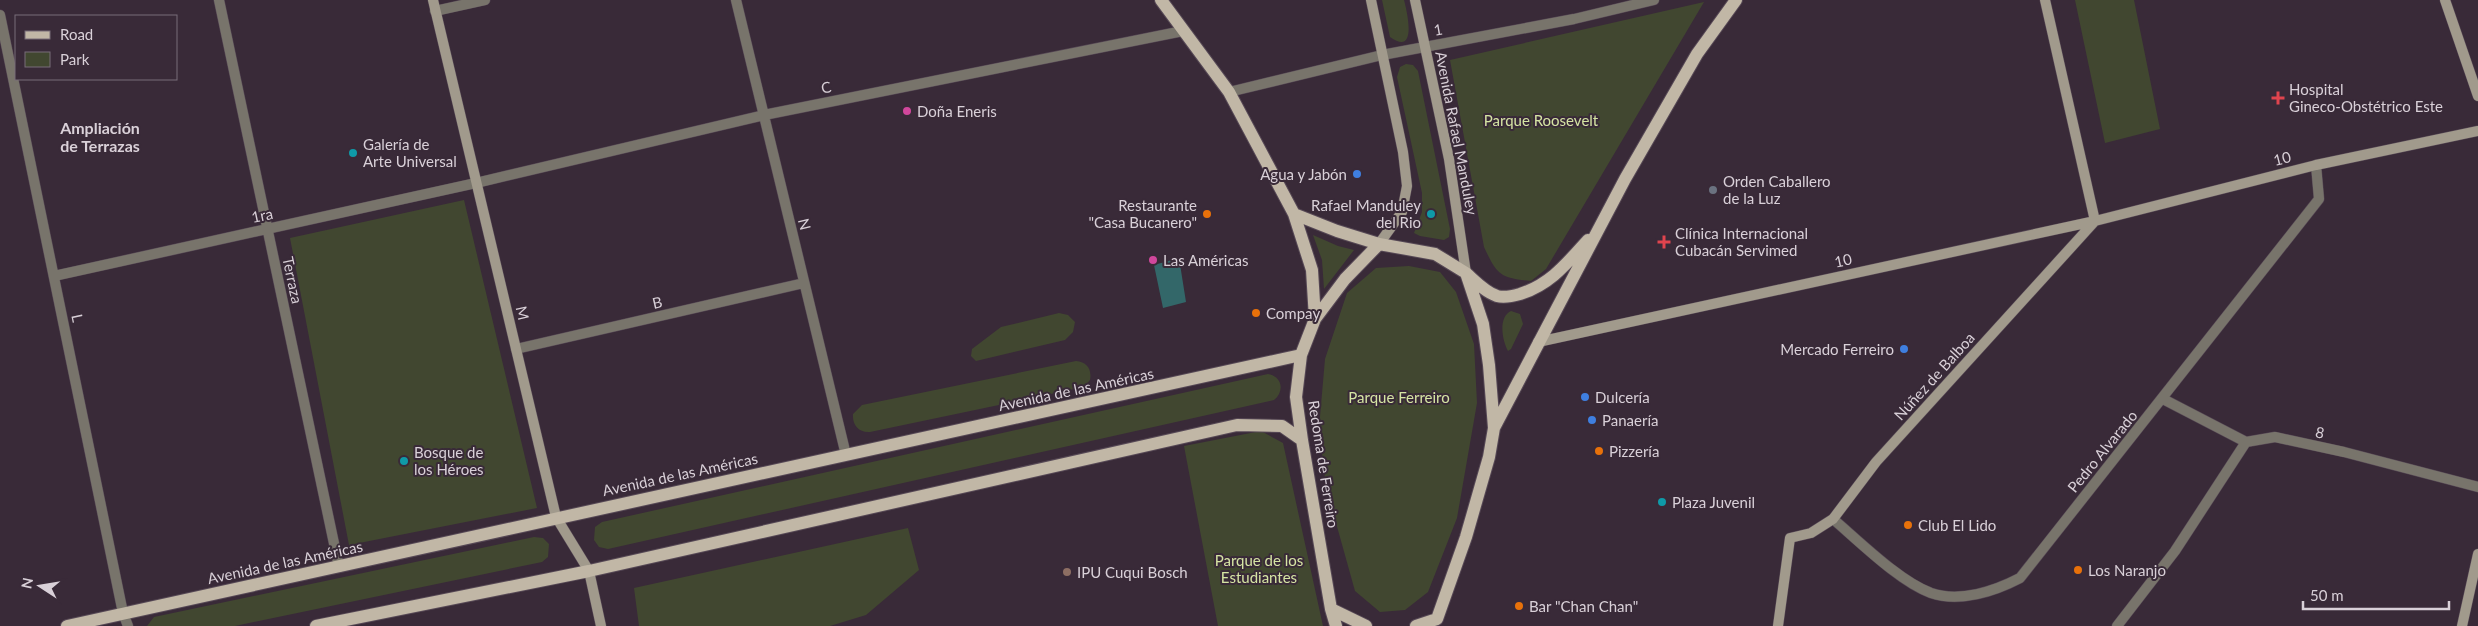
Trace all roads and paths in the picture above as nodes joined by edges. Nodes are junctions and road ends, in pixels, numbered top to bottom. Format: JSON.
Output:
{"nodes":[{"id":1,"x":219,"y":0,"type":"edge"},
{"id":2,"x":433,"y":0,"type":"edge"},
{"id":3,"x":485,"y":0,"type":"edge"},
{"id":4,"x":736,"y":0,"type":"edge"},
{"id":5,"x":1161,"y":0,"type":"edge"},
{"id":6,"x":1371,"y":0,"type":"edge"},
{"id":7,"x":1415,"y":0,"type":"edge"},
{"id":8,"x":1654,"y":0,"type":"edge"},
{"id":9,"x":1736,"y":0,"type":"edge"},
{"id":10,"x":2046,"y":0,"type":"edge"},
{"id":11,"x":2445,"y":0,"type":"edge"},
{"id":12,"x":435,"y":11,"type":"junction"},
{"id":13,"x":0,"y":15,"type":"edge"},
{"id":14,"x":1183,"y":31,"type":"junction"},
{"id":15,"x":1425,"y":46,"type":"junction"},
{"id":16,"x":1382,"y":55,"type":"junction"},
{"id":17,"x":1229,"y":92,"type":"junction"},
{"id":18,"x":2478,"y":96,"type":"edge"},
{"id":19,"x":764,"y":114,"type":"junction"},
{"id":20,"x":2478,"y":131,"type":"edge"},
{"id":21,"x":2316,"y":165,"type":"junction"},
{"id":22,"x":476,"y":183,"type":"junction"},
{"id":23,"x":1294,"y":214,"type":"junction"},
{"id":24,"x":2095,"y":221,"type":"junction"},
{"id":25,"x":1601,"y":225,"type":"junction"},
{"id":26,"x":267,"y":229,"type":"junction"},
{"id":27,"x":1379,"y":244,"type":"junction"},
{"id":28,"x":1466,"y":272,"type":"junction"},
{"id":29,"x":54,"y":276,"type":"junction"},
{"id":30,"x":804,"y":283,"type":"junction"},
{"id":31,"x":1315,"y":319,"type":"junction"},
{"id":32,"x":1538,"y":342,"type":"junction"},
{"id":33,"x":516,"y":349,"type":"junction"},
{"id":34,"x":1300,"y":355,"type":"junction"},
{"id":35,"x":2163,"y":399,"type":"junction"},
{"id":36,"x":1494,"y":428,"type":"junction"},
{"id":37,"x":1302,"y":440,"type":"junction"},
{"id":38,"x":2246,"y":442,"type":"junction"},
{"id":39,"x":846,"y":456,"type":"junction"},
{"id":40,"x":2478,"y":487,"type":"edge"},
{"id":41,"x":556,"y":517,"type":"junction"},
{"id":42,"x":1833,"y":519,"type":"junction"},
{"id":43,"x":2478,"y":554,"type":"edge"},
{"id":44,"x":339,"y":566,"type":"junction"},
{"id":45,"x":589,"y":571,"type":"junction"},
{"id":46,"x":1331,"y":609,"type":"junction"},
{"id":47,"x":123,"y":614,"type":"junction"},
{"id":48,"x":1436,"y":622,"type":"edge"},
{"id":49,"x":67,"y":626,"type":"edge"},
{"id":50,"x":128,"y":626,"type":"edge"},
{"id":51,"x":316,"y":626,"type":"edge"},
{"id":52,"x":601,"y":626,"type":"edge"},
{"id":53,"x":1336,"y":626,"type":"edge"},
{"id":54,"x":1366,"y":626,"type":"edge"},
{"id":55,"x":1416,"y":626,"type":"edge"},
{"id":56,"x":1778,"y":626,"type":"edge"},
{"id":57,"x":2117,"y":626,"type":"edge"},
{"id":58,"x":2462,"y":626,"type":"edge"}],
"edges":[{"from":1,"to":26,"type":"street","name":"Terraza"},
{"from":2,"to":12,"type":"main road","name":"M"},
{"from":3,"to":12,"type":"street"},
{"from":4,"to":19,"type":"street","name":"N"},
{"from":5,"to":14,"type":"main road"},
{"from":6,"to":16,"type":"main road"},
{"from":7,"to":15,"type":"main road","name":"Avenida Rafael Manduley"},
{"from":8,"to":15,"type":"street","name":"1"},
{"from":9,"to":25,"type":"main road"},
{"from":10,"to":24,"type":"main road"},
{"from":11,"to":18,"type":"main road"},
{"from":12,"to":22,"type":"main road","name":"M"},
{"from":13,"to":29,"type":"street","name":"L"},
{"from":14,"to":17,"type":"main road"},
{"from":14,"to":19,"type":"street","name":"C"},
{"from":15,"to":16,"type":"street","name":"1"},
{"from":15,"to":28,"type":"main road","name":"Avenida Rafael Manduley"},
{"from":16,"to":17,"type":"street","name":"1"},
{"from":16,"to":27,"type":"main road"},
{"from":17,"to":23,"type":"main road"},
{"from":19,"to":22,"type":"street","name":"C"},
{"from":19,"to":30,"type":"street","name":"N"},
{"from":20,"to":21,"type":"main road","name":"10"},
{"from":21,"to":24,"type":"main road","name":"10"},
{"from":21,"to":35,"type":"street","name":"Pedro Alvarado"},
{"from":22,"to":26,"type":"street","name":"1ra"},
{"from":22,"to":33,"type":"main road","name":"M"},
{"from":23,"to":27,"type":"main road"},
{"from":23,"to":31,"type":"main road"},
{"from":24,"to":32,"type":"main road","name":"10"},
{"from":24,"to":42,"type":"main road","name":"Núñez de Balboa"},
{"from":25,"to":28,"type":"main road"},
{"from":25,"to":32,"type":"main road"},
{"from":26,"to":29,"type":"street","name":"1ra"},
{"from":26,"to":44,"type":"street","name":"Terraza"},
{"from":27,"to":28,"type":"main road"},
{"from":27,"to":31,"type":"main road","name":"Redoma de Ferreiro"},
{"from":28,"to":36,"type":"main road"},
{"from":29,"to":47,"type":"street","name":"L"},
{"from":30,"to":33,"type":"street","name":"B"},
{"from":30,"to":39,"type":"street","name":"N"},
{"from":31,"to":34,"type":"main road","name":"Redoma de Ferreiro"},
{"from":32,"to":36,"type":"main road"},
{"from":33,"to":41,"type":"main road","name":"M"},
{"from":34,"to":37,"type":"main road","name":"Redoma de Ferreiro"},
{"from":34,"to":39,"type":"main road","name":"Avenida de las Américas"},
{"from":35,"to":38,"type":"street"},
{"from":35,"to":42,"type":"street","name":"Pedro Alvarado"},
{"from":36,"to":48,"type":"main road"},
{"from":37,"to":45,"type":"main road"},
{"from":37,"to":46,"type":"main road","name":"Redoma de Ferreiro"},
{"from":38,"to":40,"type":"street","name":"8"},
{"from":38,"to":57,"type":"street"},
{"from":39,"to":41,"type":"main road","name":"Avenida de las Américas"},
{"from":41,"to":44,"type":"main road","name":"Avenida de las Américas"},
{"from":41,"to":45,"type":"main road","name":"M"},
{"from":42,"to":56,"type":"main road","name":"Núñez de Balboa"},
{"from":43,"to":58,"type":"main road"},
{"from":44,"to":47,"type":"main road","name":"Avenida de las Américas"},
{"from":45,"to":51,"type":"main road"},
{"from":45,"to":52,"type":"main road","name":"M"},
{"from":46,"to":53,"type":"main road","name":"Redoma de Ferreiro"},
{"from":46,"to":54,"type":"main road"},
{"from":47,"to":49,"type":"main road","name":"Avenida de las Américas"},
{"from":47,"to":50,"type":"street","name":"L"},
{"from":48,"to":55,"type":"main road"}]}
